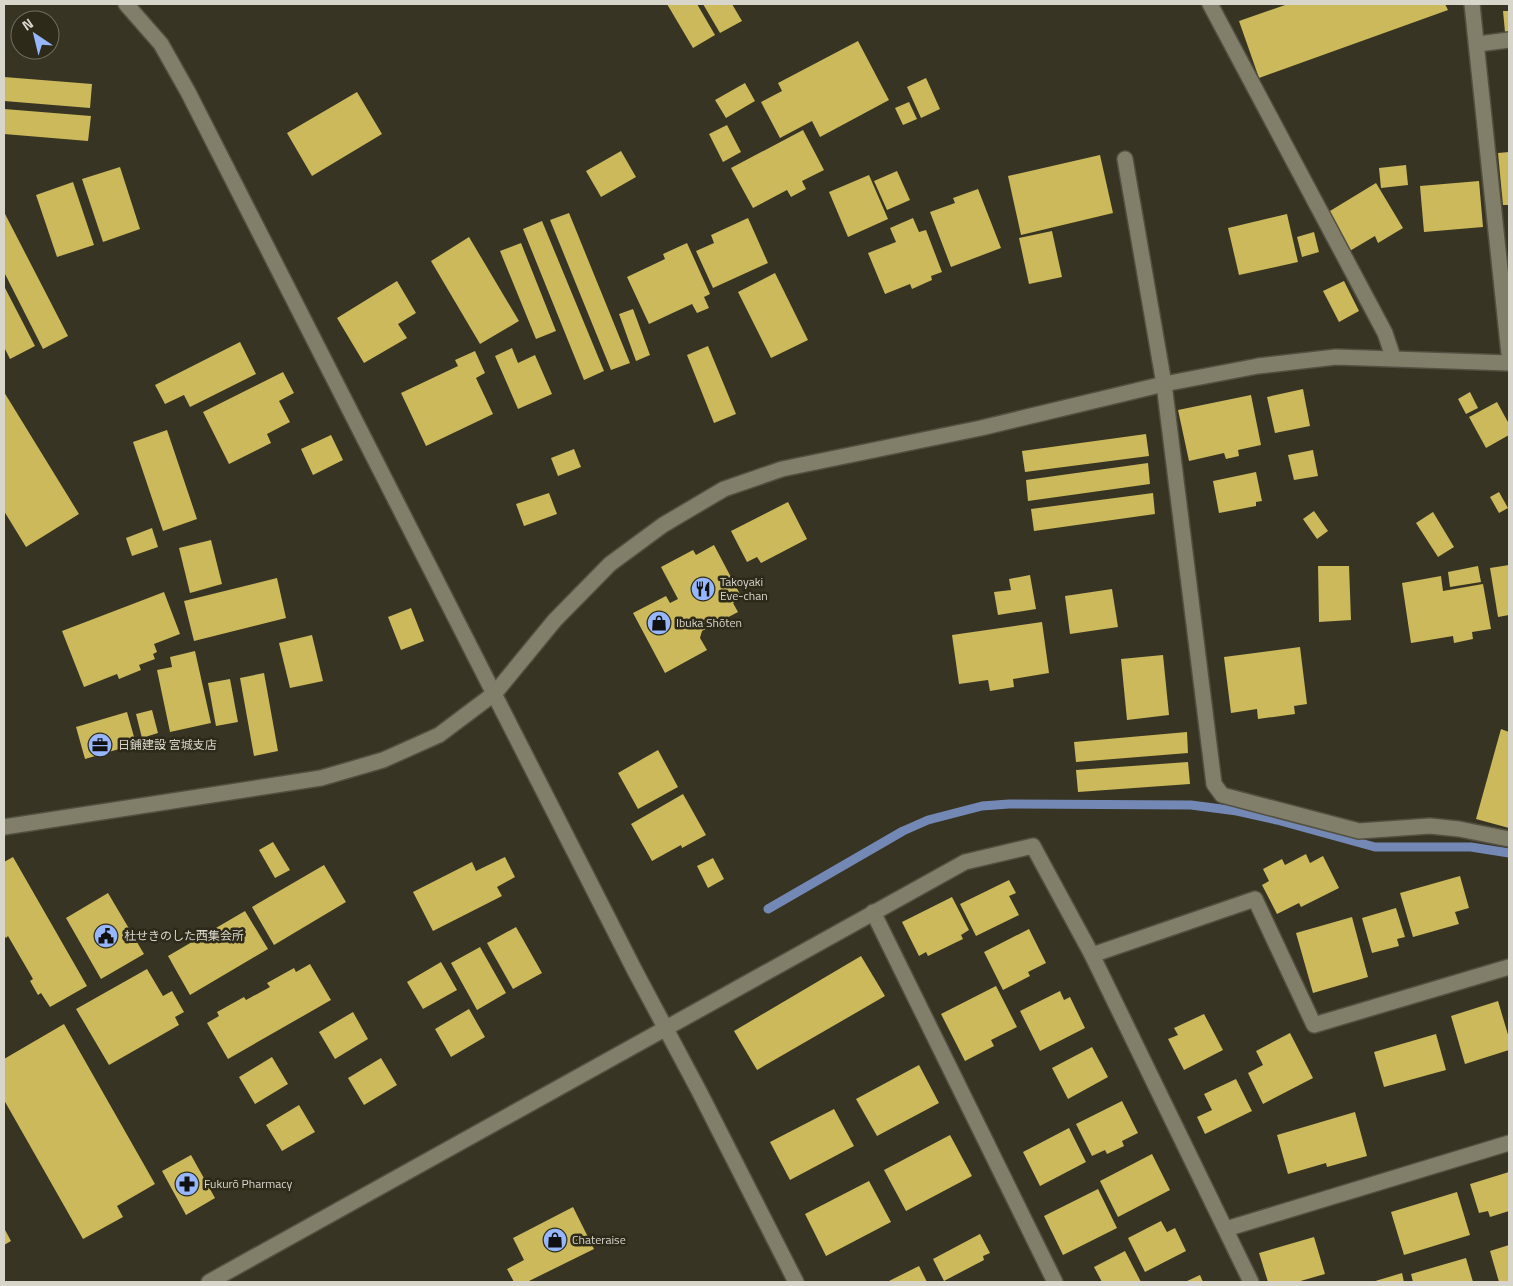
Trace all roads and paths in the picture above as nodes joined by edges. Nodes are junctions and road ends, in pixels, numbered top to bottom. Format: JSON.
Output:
{"nodes":[{"id":1,"x":126,"y":4,"type":"edge"},
{"id":2,"x":1210,"y":4,"type":"edge"},
{"id":3,"x":1472,"y":4,"type":"edge"},
{"id":4,"x":1509,"y":40,"type":"edge"},
{"id":5,"x":1478,"y":44,"type":"junction"},
{"id":6,"x":1125,"y":159,"type":"dead end"},
{"id":7,"x":1509,"y":354,"type":"edge"},
{"id":8,"x":1393,"y":357,"type":"junction"},
{"id":9,"x":1509,"y":363,"type":"edge"},
{"id":10,"x":1164,"y":384,"type":"junction"},
{"id":11,"x":495,"y":693,"type":"junction"},
{"id":12,"x":4,"y":827,"type":"edge"},
{"id":13,"x":1509,"y":839,"type":"edge"},
{"id":14,"x":873,"y":912,"type":"junction"},
{"id":15,"x":1092,"y":955,"type":"junction"},
{"id":16,"x":1509,"y":966,"type":"edge"},
{"id":17,"x":665,"y":1027,"type":"junction"},
{"id":18,"x":1509,"y":1142,"type":"edge"},
{"id":19,"x":1226,"y":1229,"type":"junction"},
{"id":20,"x":209,"y":1282,"type":"edge"},
{"id":21,"x":796,"y":1282,"type":"edge"},
{"id":22,"x":1055,"y":1282,"type":"edge"},
{"id":23,"x":1251,"y":1282,"type":"edge"}],
"edges":[{"from":1,"to":11,"type":"street"},
{"from":2,"to":8,"type":"street"},
{"from":3,"to":5,"type":"street"},
{"from":4,"to":5,"type":"street"},
{"from":5,"to":7,"type":"street"},
{"from":6,"to":10,"type":"street"},
{"from":8,"to":9,"type":"street"},
{"from":8,"to":10,"type":"street"},
{"from":10,"to":11,"type":"street"},
{"from":10,"to":13,"type":"street"},
{"from":11,"to":12,"type":"street"},
{"from":11,"to":17,"type":"street"},
{"from":14,"to":15,"type":"street"},
{"from":14,"to":17,"type":"street"},
{"from":14,"to":22,"type":"street"},
{"from":15,"to":16,"type":"street"},
{"from":15,"to":19,"type":"street"},
{"from":17,"to":20,"type":"street"},
{"from":17,"to":21,"type":"street"},
{"from":18,"to":19,"type":"street"},
{"from":19,"to":23,"type":"street"}]}
